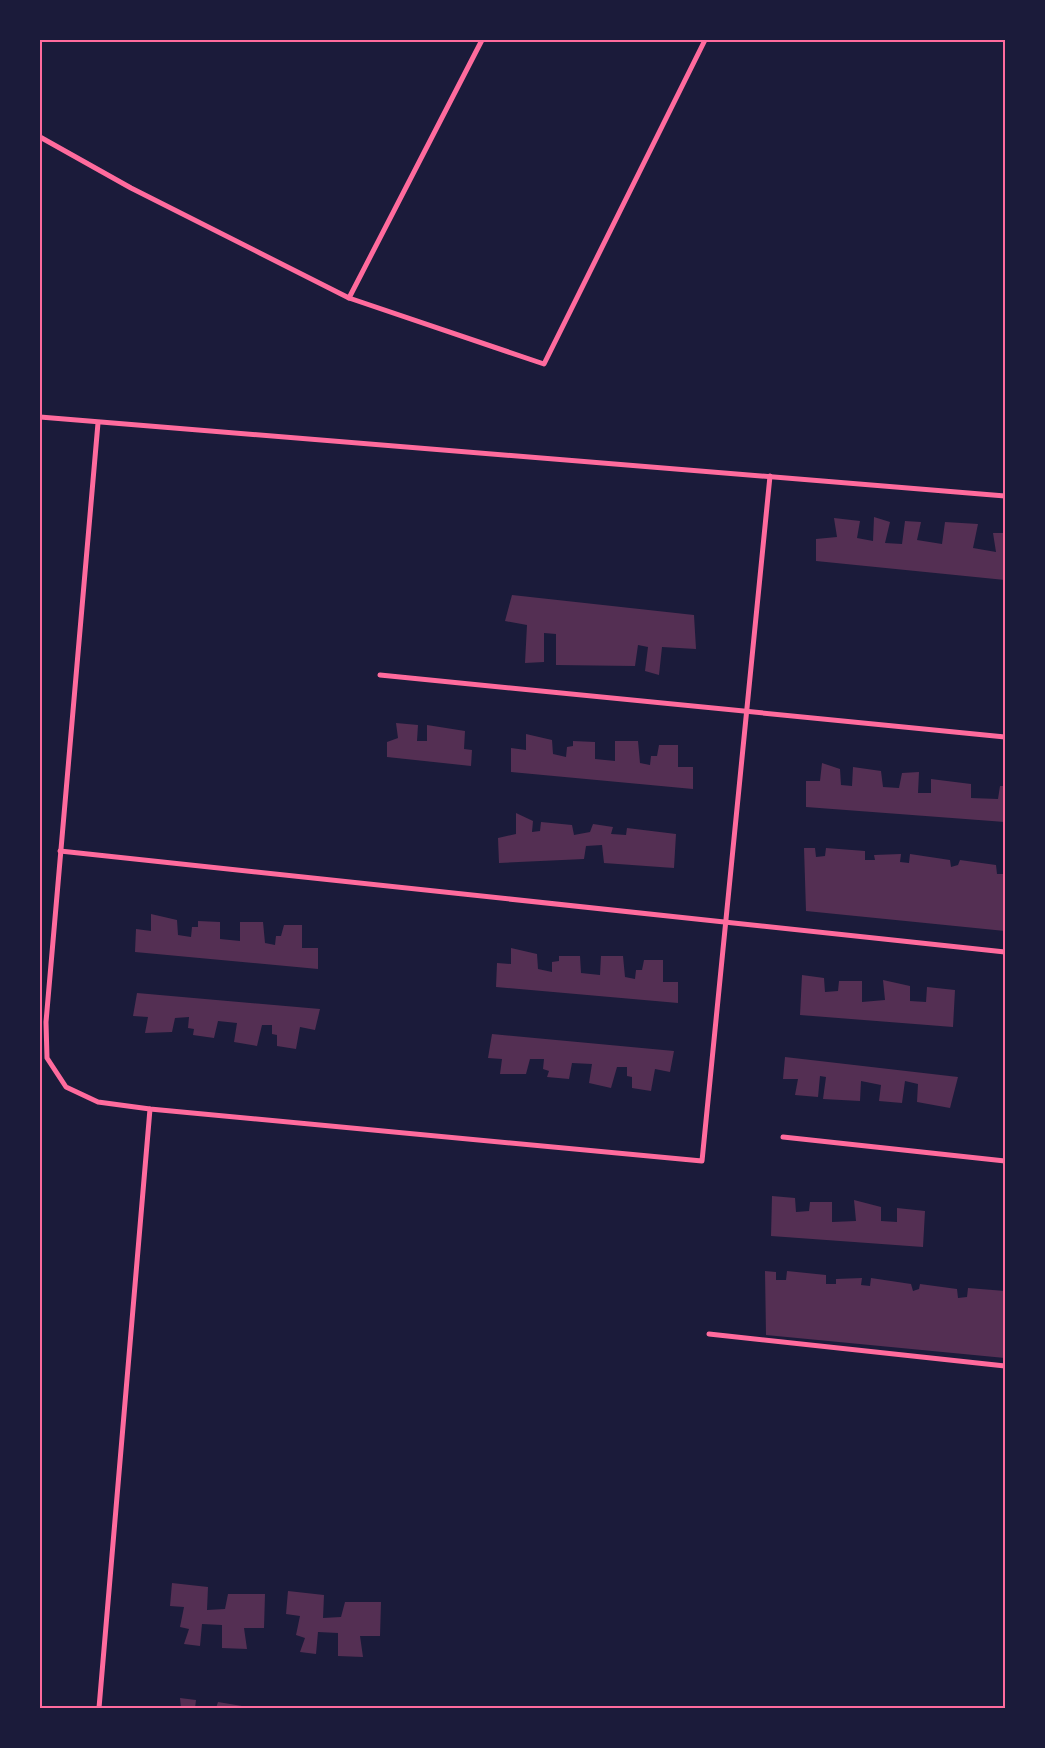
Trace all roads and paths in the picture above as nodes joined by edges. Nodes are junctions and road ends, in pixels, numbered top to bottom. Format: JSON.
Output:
{"nodes":[{"id":1,"x":482,"y":40,"type":"edge"},
{"id":2,"x":705,"y":40,"type":"edge"},
{"id":3,"x":40,"y":137,"type":"edge"},
{"id":4,"x":349,"y":298,"type":"junction"},
{"id":5,"x":40,"y":417,"type":"edge"},
{"id":6,"x":98,"y":423,"type":"junction"},
{"id":7,"x":770,"y":476,"type":"junction"},
{"id":8,"x":1005,"y":496,"type":"edge"},
{"id":9,"x":380,"y":676,"type":"dead end"},
{"id":10,"x":746,"y":711,"type":"junction"},
{"id":11,"x":1005,"y":737,"type":"edge"},
{"id":12,"x":60,"y":851,"type":"junction"},
{"id":13,"x":726,"y":922,"type":"junction"},
{"id":14,"x":1005,"y":952,"type":"edge"},
{"id":15,"x":150,"y":1109,"type":"junction"},
{"id":16,"x":783,"y":1137,"type":"dead end"},
{"id":17,"x":1005,"y":1161,"type":"edge"},
{"id":18,"x":709,"y":1334,"type":"dead end"},
{"id":19,"x":1005,"y":1366,"type":"edge"},
{"id":20,"x":100,"y":1708,"type":"edge"}],
"edges":[{"from":1,"to":4,"type":"street"},
{"from":2,"to":4,"type":"street"},
{"from":3,"to":4,"type":"street"},
{"from":5,"to":6,"type":"street"},
{"from":6,"to":7,"type":"street"},
{"from":6,"to":12,"type":"street"},
{"from":7,"to":8,"type":"street"},
{"from":7,"to":10,"type":"street"},
{"from":9,"to":10,"type":"street"},
{"from":10,"to":11,"type":"street"},
{"from":10,"to":13,"type":"street"},
{"from":12,"to":13,"type":"street"},
{"from":12,"to":15,"type":"street"},
{"from":13,"to":14,"type":"street"},
{"from":13,"to":15,"type":"street"},
{"from":15,"to":20,"type":"street"},
{"from":16,"to":17,"type":"street"},
{"from":18,"to":19,"type":"street"}]}
